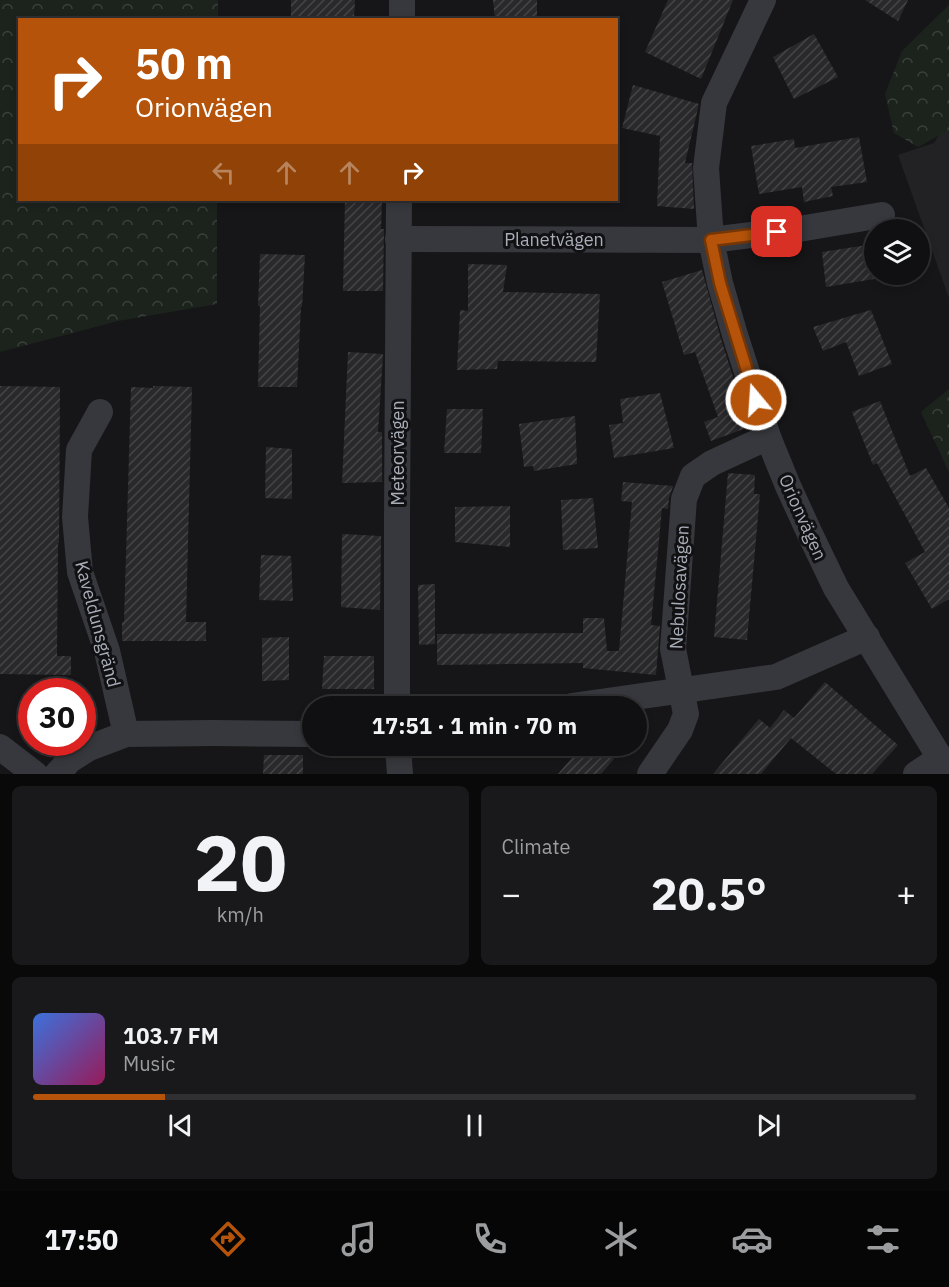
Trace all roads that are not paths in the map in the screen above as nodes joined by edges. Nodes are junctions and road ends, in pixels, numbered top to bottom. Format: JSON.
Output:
{"nodes":[{"id":1,"x":402,"y":0,"type":"edge"},
{"id":2,"x":763,"y":0,"type":"edge"},
{"id":3,"x":402,"y":18,"type":"edge"},
{"id":4,"x":399,"y":201,"type":"edge"},
{"id":5,"x":882,"y":215,"type":"dead end"},
{"id":6,"x":398,"y":239,"type":"junction"},
{"id":7,"x":711,"y":240,"type":"junction"},
{"id":8,"x":100,"y":412,"type":"dead end"},
{"id":9,"x":768,"y":437,"type":"junction"},
{"id":10,"x":867,"y":637,"type":"junction"},
{"id":11,"x":682,"y":690,"type":"junction"},
{"id":12,"x":398,"y":696,"type":"edge"},
{"id":13,"x":641,"y":696,"type":"edge"},
{"id":14,"x":126,"y":734,"type":"junction"},
{"id":15,"x":302,"y":734,"type":"edge"},
{"id":16,"x":0,"y":747,"type":"edge"},
{"id":17,"x":399,"y":756,"type":"edge"},
{"id":18,"x":944,"y":764,"type":"edge"},
{"id":19,"x":35,"y":774,"type":"edge"},
{"id":20,"x":57,"y":774,"type":"edge"},
{"id":21,"x":400,"y":774,"type":"edge"},
{"id":22,"x":650,"y":774,"type":"edge"},
{"id":23,"x":916,"y":774,"type":"edge"}],
"edges":[{"from":1,"to":3,"type":"street"},
{"from":2,"to":7,"type":"street","name":"Orionvägen"},
{"from":4,"to":6,"type":"street","name":"Meteorvägen"},
{"from":5,"to":7,"type":"street"},
{"from":6,"to":7,"type":"street","name":"Planetvägen"},
{"from":6,"to":12,"type":"street","name":"Meteorvägen"},
{"from":7,"to":9,"type":"street","name":"Orionvägen"},
{"from":8,"to":14,"type":"street","name":"Kaveldunsgränd"},
{"from":9,"to":10,"type":"street","name":"Orionvägen"},
{"from":9,"to":11,"type":"street","name":"Nebulosavägen"},
{"from":10,"to":11,"type":"street"},
{"from":10,"to":18,"type":"street","name":"Orionvägen"},
{"from":11,"to":13,"type":"street"},
{"from":11,"to":22,"type":"street","name":"Nebulosavägen"},
{"from":14,"to":15,"type":"street"},
{"from":14,"to":20,"type":"street"},
{"from":16,"to":19,"type":"street"},
{"from":17,"to":21,"type":"street"},
{"from":18,"to":23,"type":"street"}]}
